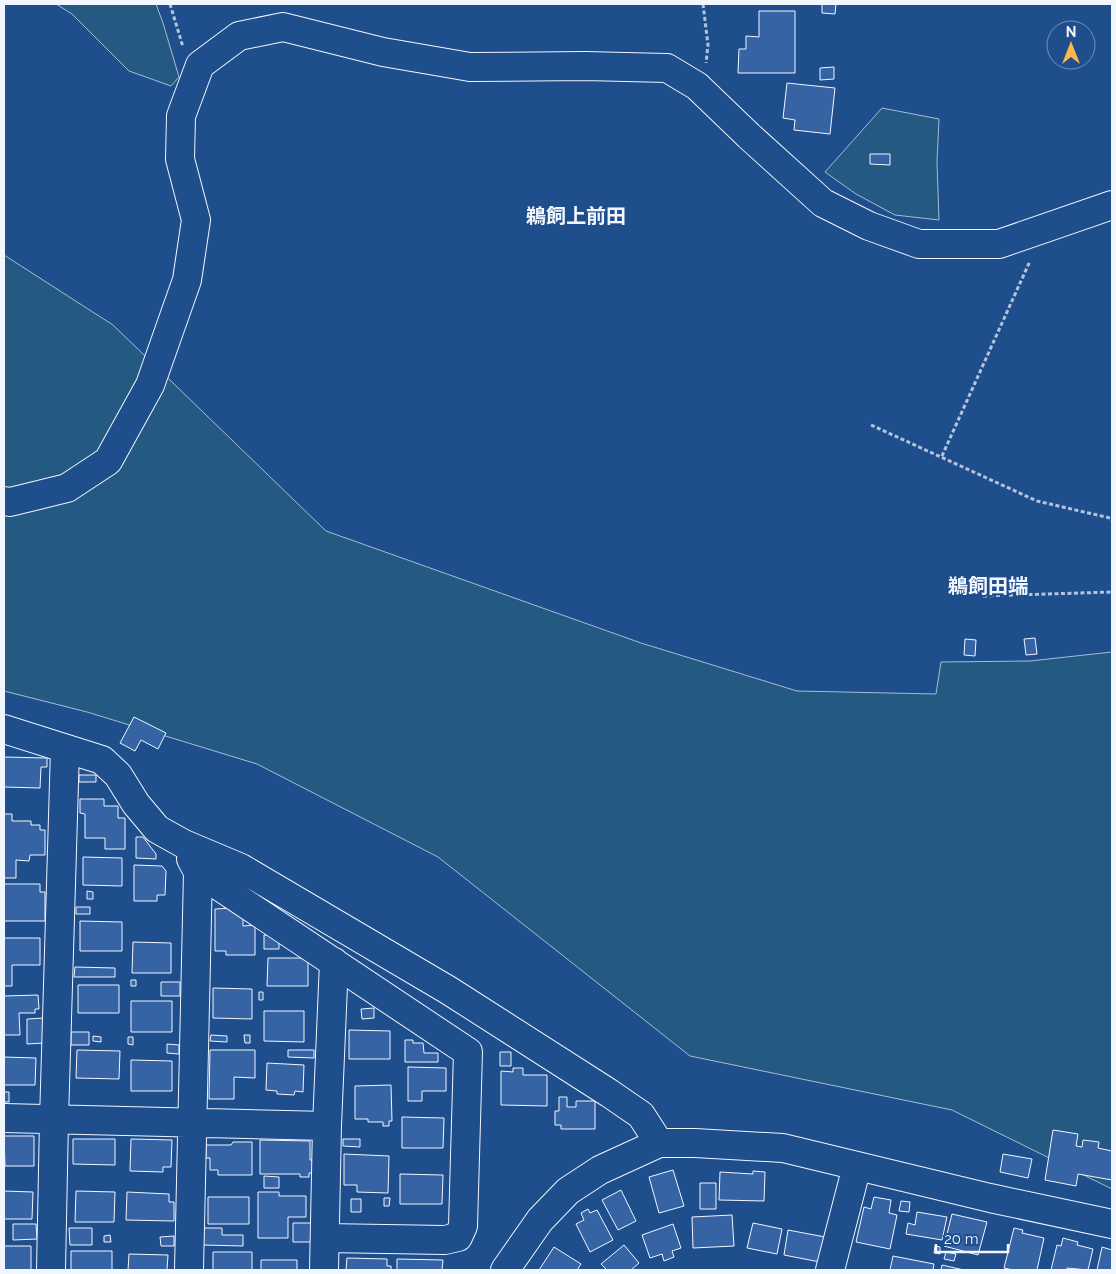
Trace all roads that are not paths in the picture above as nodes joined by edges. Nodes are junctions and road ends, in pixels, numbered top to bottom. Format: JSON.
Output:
{"nodes":[{"id":1,"x":1112,"y":205,"type":"edge"},
{"id":2,"x":4,"y":501,"type":"edge"},
{"id":3,"x":4,"y":729,"type":"edge"},
{"id":4,"x":65,"y":749,"type":"junction"},
{"id":5,"x":184,"y":844,"type":"junction"},
{"id":6,"x":198,"y":872,"type":"junction"},
{"id":7,"x":334,"y":962,"type":"junction"},
{"id":8,"x":4,"y":1118,"type":"edge"},
{"id":9,"x":54,"y":1120,"type":"junction"},
{"id":10,"x":193,"y":1122,"type":"junction"},
{"id":11,"x":327,"y":1126,"type":"junction"},
{"id":12,"x":658,"y":1143,"type":"junction"},
{"id":13,"x":858,"y":1166,"type":"junction"},
{"id":14,"x":1112,"y":1224,"type":"edge"},
{"id":15,"x":325,"y":1238,"type":"junction"},
{"id":16,"x":51,"y":1270,"type":"edge"},
{"id":17,"x":189,"y":1270,"type":"edge"},
{"id":18,"x":324,"y":1270,"type":"edge"},
{"id":19,"x":505,"y":1270,"type":"edge"},
{"id":20,"x":830,"y":1270,"type":"edge"}],
"edges":[{"from":1,"to":2,"type":"street"},
{"from":3,"to":4,"type":"street"},
{"from":4,"to":5,"type":"street"},
{"from":4,"to":9,"type":"street"},
{"from":5,"to":6,"type":"street"},
{"from":5,"to":12,"type":"street"},
{"from":6,"to":7,"type":"street"},
{"from":6,"to":10,"type":"street"},
{"from":7,"to":11,"type":"street"},
{"from":7,"to":15,"type":"street"},
{"from":8,"to":9,"type":"street"},
{"from":9,"to":10,"type":"street"},
{"from":9,"to":16,"type":"street"},
{"from":10,"to":11,"type":"street"},
{"from":10,"to":17,"type":"street"},
{"from":11,"to":15,"type":"street"},
{"from":12,"to":13,"type":"street"},
{"from":12,"to":19,"type":"street"},
{"from":13,"to":14,"type":"street"},
{"from":13,"to":20,"type":"street"},
{"from":15,"to":18,"type":"street"}]}
